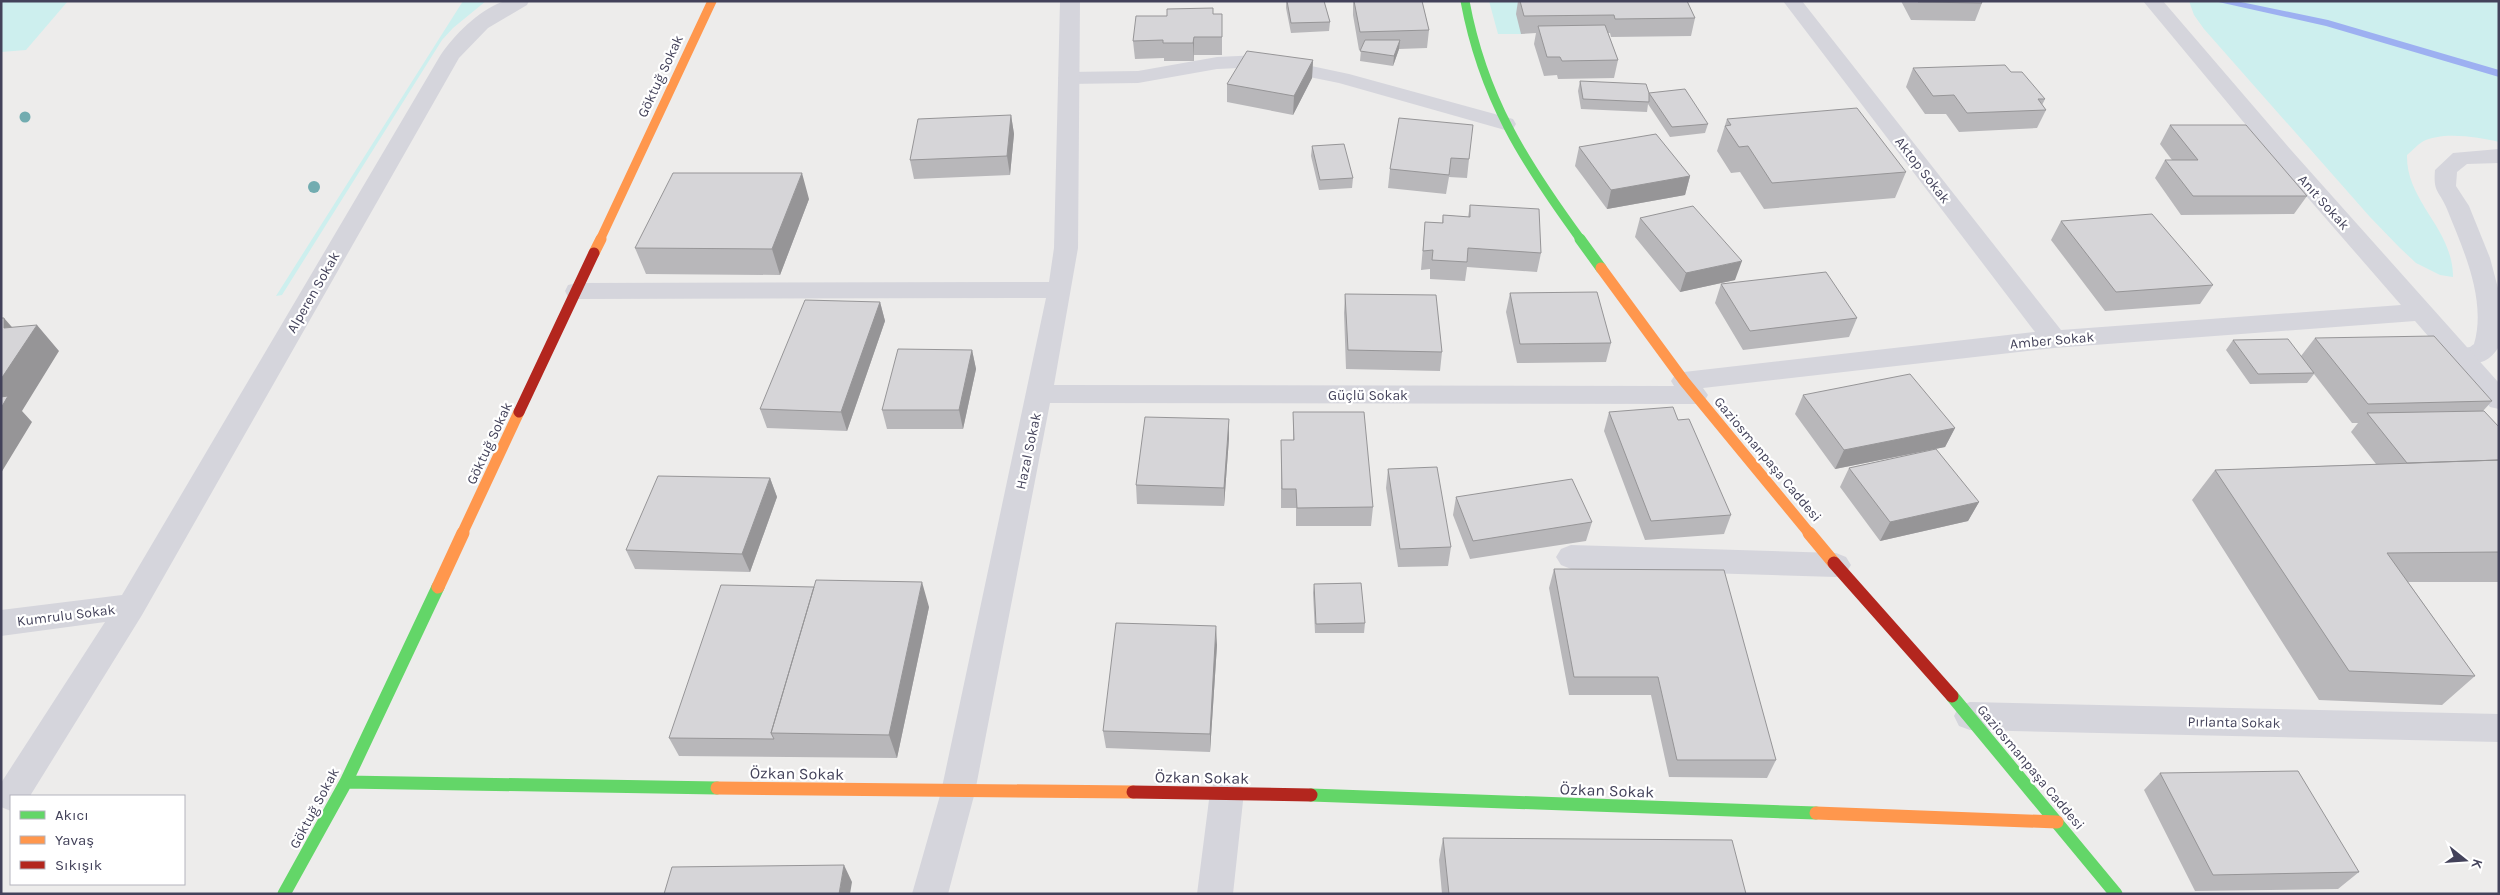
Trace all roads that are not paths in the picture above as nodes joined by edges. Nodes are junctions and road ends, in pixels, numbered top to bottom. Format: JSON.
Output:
{"nodes":[{"id":1,"x":520,"y":1,"type":"edge"},
{"id":2,"x":712,"y":1,"type":"edge"},
{"id":3,"x":1070,"y":1,"type":"edge"},
{"id":4,"x":1465,"y":1,"type":"edge"},
{"id":5,"x":1792,"y":1,"type":"edge"},
{"id":6,"x":2152,"y":1,"type":"edge"},
{"id":7,"x":1068,"y":78,"type":"junction"},
{"id":8,"x":1505,"y":124,"type":"junction"},
{"id":9,"x":2499,"y":156,"type":"edge"},
{"id":10,"x":1060,"y":290,"type":"junction"},
{"id":11,"x":577,"y":291,"type":"junction"},
{"id":12,"x":2422,"y":312,"type":"junction"},
{"id":13,"x":2054,"y":339,"type":"junction"},
{"id":14,"x":2460,"y":356,"type":"junction"},
{"id":15,"x":1689,"y":388,"type":"junction"},
{"id":16,"x":1040,"y":394,"type":"junction"},
{"id":17,"x":2499,"y":400,"type":"edge"},
{"id":18,"x":1571,"y":557,"type":"dead end"},
{"id":19,"x":1836,"y":566,"type":"junction"},
{"id":20,"x":131,"y":606,"type":"junction"},
{"id":21,"x":1,"y":623,"type":"edge"},
{"id":22,"x":1970,"y":716,"type":"junction"},
{"id":23,"x":2499,"y":728,"type":"edge"},
{"id":24,"x":346,"y":782,"type":"junction"},
{"id":25,"x":958,"y":792,"type":"junction"},
{"id":26,"x":1226,"y":792,"type":"junction"},
{"id":27,"x":13,"y":795,"type":"edge"},
{"id":28,"x":10,"y":800,"type":"edge"},
{"id":29,"x":1,"y":814,"type":"edge"},
{"id":30,"x":2057,"y":822,"type":"junction"},
{"id":31,"x":284,"y":894,"type":"edge"},
{"id":32,"x":930,"y":894,"type":"edge"},
{"id":33,"x":1215,"y":894,"type":"edge"},
{"id":34,"x":2116,"y":894,"type":"edge"}],
"edges":[{"from":1,"to":20,"type":"street","name":"Alperen Sokak"},
{"from":2,"to":11,"type":"street","name":"Göktuğ Sokak"},
{"from":3,"to":7,"type":"street","name":"Hazal Sokak"},
{"from":4,"to":8,"type":"street","name":"Gaziosmanpaşa Caddesi"},
{"from":5,"to":13,"type":"street","name":"Aktop Sokak"},
{"from":6,"to":12,"type":"street","name":"Anıt Sokak"},
{"from":7,"to":8,"type":"street"},
{"from":7,"to":10,"type":"street","name":"Hazal Sokak"},
{"from":8,"to":15,"type":"street","name":"Gaziosmanpaşa Caddesi"},
{"from":9,"to":14,"type":"street"},
{"from":10,"to":11,"type":"street"},
{"from":10,"to":16,"type":"street","name":"Hazal Sokak"},
{"from":11,"to":24,"type":"street","name":"Göktuğ Sokak"},
{"from":12,"to":13,"type":"street","name":"Amber Sokak"},
{"from":12,"to":14,"type":"street","name":"Anıt Sokak"},
{"from":13,"to":15,"type":"street","name":"Amber Sokak"},
{"from":14,"to":17,"type":"street","name":"Anıt Sokak"},
{"from":15,"to":16,"type":"street","name":"Güçlü Sokak"},
{"from":15,"to":19,"type":"street","name":"Gaziosmanpaşa Caddesi"},
{"from":16,"to":25,"type":"street","name":"Hazal Sokak"},
{"from":18,"to":19,"type":"street"},
{"from":19,"to":22,"type":"street","name":"Gaziosmanpaşa Caddesi"},
{"from":20,"to":21,"type":"street","name":"Kumrulu Sokak"},
{"from":20,"to":27,"type":"street","name":"Alperen Sokak"},
{"from":22,"to":23,"type":"street","name":"Pırlanta Sokak"},
{"from":22,"to":30,"type":"street","name":"Gaziosmanpaşa Caddesi"},
{"from":24,"to":25,"type":"street","name":"Özkan Sokak"},
{"from":24,"to":31,"type":"street","name":"Göktuğ Sokak"},
{"from":25,"to":26,"type":"street","name":"Özkan Sokak"},
{"from":25,"to":32,"type":"street","name":"Hazal Sokak"},
{"from":26,"to":30,"type":"street","name":"Özkan Sokak"},
{"from":26,"to":33,"type":"street"},
{"from":28,"to":29,"type":"street","name":"Alperen Sokak"},
{"from":30,"to":34,"type":"street","name":"Gaziosmanpaşa Caddesi"}]}
